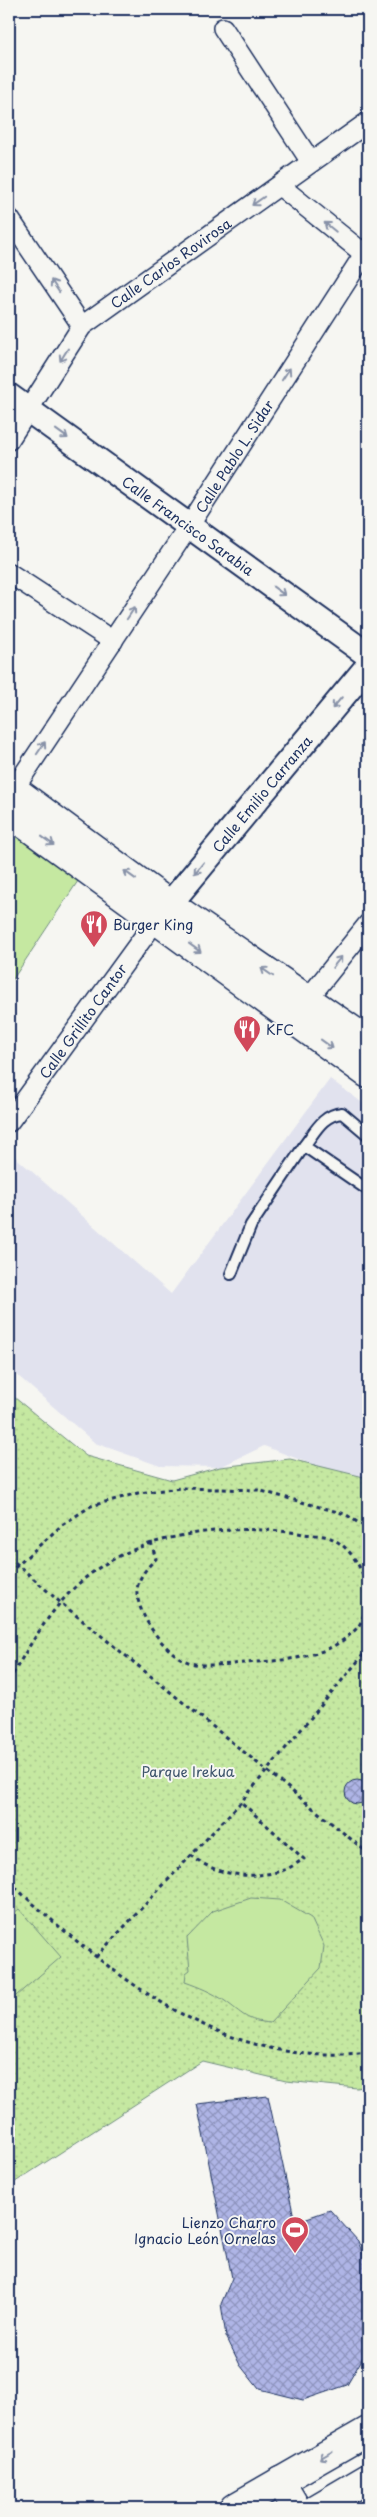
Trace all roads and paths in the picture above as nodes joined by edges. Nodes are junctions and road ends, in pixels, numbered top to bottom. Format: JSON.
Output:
{"nodes":[{"id":1,"x":223,"y":28,"type":"dead end"},
{"id":2,"x":368,"y":122,"type":"edge"},
{"id":3,"x":311,"y":162,"type":"junction"},
{"id":4,"x":280,"y":186,"type":"junction"},
{"id":5,"x":9,"y":218,"type":"edge"},
{"id":6,"x":367,"y":253,"type":"edge"},
{"id":7,"x":82,"y":326,"type":"junction"},
{"id":8,"x":9,"y":396,"type":"edge"},
{"id":9,"x":29,"y":410,"type":"junction"},
{"id":10,"x":9,"y":440,"type":"edge"},
{"id":11,"x":189,"y":526,"type":"junction"},
{"id":12,"x":9,"y":573,"type":"edge"},
{"id":13,"x":113,"y":640,"type":"junction"},
{"id":14,"x":368,"y":655,"type":"edge"},
{"id":15,"x":368,"y":666,"type":"edge"},
{"id":16,"x":10,"y":796,"type":"edge"},
{"id":17,"x":163,"y":912,"type":"junction"},
{"id":18,"x":368,"y":924,"type":"edge"},
{"id":19,"x":307,"y":1000,"type":"junction"},
{"id":20,"x":368,"y":1041,"type":"edge"},
{"id":21,"x":368,"y":1074,"type":"edge"},
{"id":22,"x":9,"y":1122,"type":"edge"},
{"id":23,"x":368,"y":1135,"type":"edge"},
{"id":24,"x":304,"y":1146,"type":"junction"},
{"id":25,"x":368,"y":1190,"type":"edge"},
{"id":26,"x":231,"y":1274,"type":"dead end"},
{"id":27,"x":368,"y":1530,"type":"edge"},
{"id":28,"x":151,"y":1542,"type":"junction"},
{"id":29,"x":9,"y":1557,"type":"edge"},
{"id":30,"x":17,"y":1564,"type":"junction"},
{"id":31,"x":9,"y":1573,"type":"edge"},
{"id":32,"x":368,"y":1591,"type":"edge"},
{"id":33,"x":368,"y":1600,"type":"edge"},
{"id":34,"x":61,"y":1603,"type":"junction"},
{"id":35,"x":368,"y":1649,"type":"edge"},
{"id":36,"x":9,"y":1681,"type":"edge"},
{"id":37,"x":268,"y":1770,"type":"junction"},
{"id":38,"x":241,"y":1802,"type":"junction"},
{"id":39,"x":368,"y":1853,"type":"edge"},
{"id":40,"x":191,"y":1855,"type":"junction"},
{"id":41,"x":9,"y":1882,"type":"edge"},
{"id":42,"x":96,"y":1957,"type":"junction"},
{"id":43,"x":368,"y":2053,"type":"edge"},
{"id":44,"x":368,"y":2431,"type":"edge"},
{"id":45,"x":368,"y":2478,"type":"edge"},
{"id":46,"x":280,"y":2482,"type":"junction"},
{"id":47,"x":234,"y":2508,"type":"edge"},
{"id":48,"x":296,"y":2508,"type":"edge"},
{"id":49,"x":317,"y":2508,"type":"edge"}],
"edges":[{"from":1,"to":3,"type":"street"},
{"from":2,"to":3,"type":"street","name":"Calle Carlos Rovirosa"},
{"from":3,"to":4,"type":"street","name":"Calle Carlos Rovirosa"},
{"from":6,"to":4,"type":"street","one_way":true},
{"from":4,"to":7,"type":"street","name":"Calle Carlos Rovirosa","one_way":true},
{"from":7,"to":5,"type":"street","one_way":true},
{"from":11,"to":6,"type":"street","name":"Calle Pablo L. Sidar","one_way":true},
{"from":7,"to":9,"type":"street","name":"Calle Carlos Rovirosa","one_way":true},
{"from":8,"to":9,"type":"street","name":"Calle Francisco Sarabia"},
{"from":9,"to":10,"type":"street","name":"Calle Carlos Rovirosa"},
{"from":9,"to":11,"type":"street","name":"Calle Francisco Sarabia","one_way":true},
{"from":13,"to":11,"type":"street","name":"Calle Pablo L. Sidar","one_way":true},
{"from":11,"to":14,"type":"street","name":"Calle Francisco Sarabia","one_way":true},
{"from":12,"to":13,"type":"street"},
{"from":16,"to":13,"type":"street","name":"Calle Pablo L. Sidar","one_way":true},
{"from":15,"to":17,"type":"street","name":"Calle Emilio Carranza","one_way":true},
{"from":16,"to":17,"type":"main road"},
{"from":19,"to":17,"type":"main road","one_way":true},
{"from":17,"to":21,"type":"main road","one_way":true},
{"from":17,"to":22,"type":"street","name":"Calle Grillito Cantor"},
{"from":19,"to":18,"type":"street","one_way":true},
{"from":19,"to":20,"type":"main road"},
{"from":23,"to":24,"type":"lane"},
{"from":24,"to":25,"type":"lane"},
{"from":24,"to":26,"type":"lane"},
{"from":27,"to":30,"type":"path"},
{"from":28,"to":32,"type":"path"},
{"from":28,"to":33,"type":"path"},
{"from":28,"to":34,"type":"path"},
{"from":29,"to":30,"type":"path"},
{"from":30,"to":31,"type":"path"},
{"from":30,"to":34,"type":"path"},
{"from":34,"to":36,"type":"path"},
{"from":34,"to":37,"type":"path"},
{"from":35,"to":37,"type":"path"},
{"from":37,"to":38,"type":"path"},
{"from":37,"to":39,"type":"path"},
{"from":38,"to":40,"type":"path"},
{"from":38,"to":40,"type":"path"},
{"from":40,"to":42,"type":"path"},
{"from":41,"to":42,"type":"path"},
{"from":42,"to":43,"type":"path"},
{"from":44,"to":46,"type":"main road","one_way":true},
{"from":45,"to":49,"type":"main road"},
{"from":46,"to":47,"type":"main road"},
{"from":46,"to":48,"type":"main road"}]}
